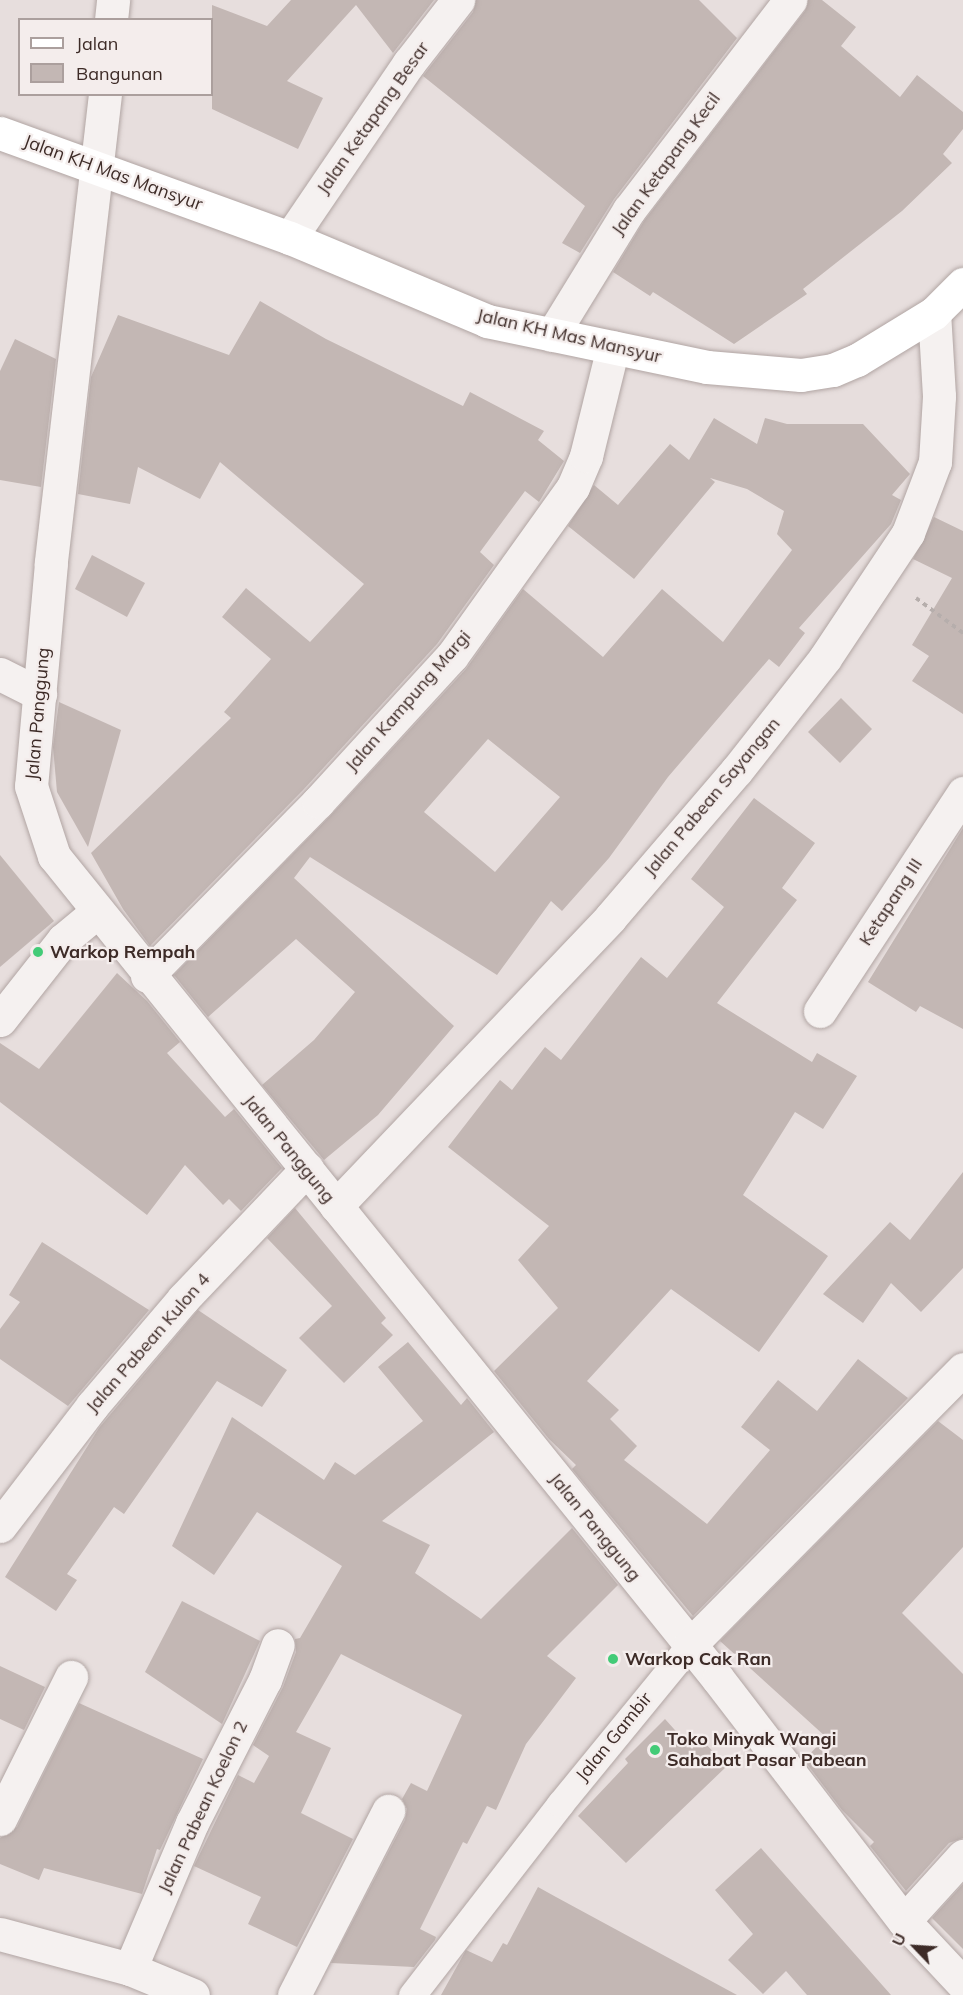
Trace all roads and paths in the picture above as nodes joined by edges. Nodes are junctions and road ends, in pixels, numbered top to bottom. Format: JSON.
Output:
{"nodes":[{"id":1,"x":112,"y":0,"type":"edge"},
{"id":2,"x":458,"y":0,"type":"edge"},
{"id":3,"x":790,"y":0,"type":"edge"},
{"id":4,"x":111,"y":18,"type":"edge"},
{"id":5,"x":105,"y":96,"type":"edge"},
{"id":6,"x":0,"y":134,"type":"edge"},
{"id":7,"x":99,"y":166,"type":"junction"},
{"id":8,"x":290,"y":238,"type":"junction"},
{"id":9,"x":963,"y":284,"type":"edge"},
{"id":10,"x":934,"y":313,"type":"junction"},
{"id":11,"x":552,"y":335,"type":"junction"},
{"id":12,"x":613,"y":347,"type":"junction"},
{"id":13,"x":881,"y":572,"type":"junction"},
{"id":14,"x":963,"y":633,"type":"edge"},
{"id":15,"x":0,"y":674,"type":"edge"},
{"id":16,"x":40,"y":694,"type":"junction"},
{"id":17,"x":963,"y":793,"type":"edge"},
{"id":18,"x":98,"y":910,"type":"junction"},
{"id":19,"x":147,"y":976,"type":"junction"},
{"id":20,"x":820,"y":1011,"type":"dead end"},
{"id":21,"x":0,"y":1020,"type":"edge"},
{"id":22,"x":307,"y":1169,"type":"junction"},
{"id":23,"x":336,"y":1206,"type":"junction"},
{"id":24,"x":963,"y":1369,"type":"edge"},
{"id":25,"x":0,"y":1526,"type":"edge"},
{"id":26,"x":690,"y":1645,"type":"junction"},
{"id":27,"x":278,"y":1646,"type":"dead end"},
{"id":28,"x":71,"y":1677,"type":"dead end"},
{"id":29,"x":388,"y":1811,"type":"dead end"},
{"id":30,"x":0,"y":1818,"type":"edge"},
{"id":31,"x":963,"y":1856,"type":"edge"},
{"id":32,"x":904,"y":1921,"type":"junction"},
{"id":33,"x":0,"y":1934,"type":"edge"},
{"id":34,"x":130,"y":1970,"type":"junction"},
{"id":35,"x":963,"y":1984,"type":"edge"},
{"id":36,"x":193,"y":1995,"type":"edge"},
{"id":37,"x":294,"y":1995,"type":"edge"},
{"id":38,"x":412,"y":1995,"type":"edge"}],
"edges":[{"from":1,"to":4,"type":"street"},
{"from":2,"to":8,"type":"street","name":"Jalan Ketapang Besar"},
{"from":3,"to":11,"type":"street","name":"Jalan Ketapang Kecil"},
{"from":5,"to":7,"type":"street","name":"Jalan Panggung"},
{"from":6,"to":7,"type":"street","name":"Jalan KH Mas Mansyur"},
{"from":7,"to":8,"type":"street","name":"Jalan KH Mas Mansyur"},
{"from":7,"to":16,"type":"street","name":"Jalan Panggung"},
{"from":8,"to":11,"type":"street","name":"Jalan KH Mas Mansyur"},
{"from":9,"to":10,"type":"street","name":"Jalan KH Mas Mansyur"},
{"from":10,"to":12,"type":"street","name":"Jalan KH Mas Mansyur"},
{"from":10,"to":13,"type":"street","name":"Jalan Pabean Sayangan"},
{"from":11,"to":12,"type":"street","name":"Jalan KH Mas Mansyur"},
{"from":12,"to":19,"type":"street","name":"Jalan Kampung Margi"},
{"from":13,"to":14,"type":"path"},
{"from":13,"to":23,"type":"street","name":"Jalan Pabean Sayangan"},
{"from":15,"to":16,"type":"street"},
{"from":16,"to":18,"type":"street","name":"Jalan Panggung"},
{"from":17,"to":20,"type":"street","name":"Ketapang III"},
{"from":18,"to":19,"type":"street","name":"Jalan Panggung"},
{"from":18,"to":21,"type":"street"},
{"from":19,"to":22,"type":"street","name":"Jalan Panggung"},
{"from":22,"to":23,"type":"street","name":"Jalan Panggung"},
{"from":22,"to":25,"type":"street","name":"Jalan Pabean Kulon 4"},
{"from":23,"to":26,"type":"street","name":"Jalan Panggung"},
{"from":24,"to":26,"type":"street","name":"Jalan Gambir"},
{"from":26,"to":32,"type":"street","name":"Jalan Panggung"},
{"from":26,"to":38,"type":"lane","name":"Jalan Gambir"},
{"from":27,"to":34,"type":"street","name":"Jalan Pabean Koelon 2"},
{"from":28,"to":30,"type":"street"},
{"from":29,"to":37,"type":"street"},
{"from":31,"to":32,"type":"street"},
{"from":32,"to":35,"type":"street","name":"Jalan Panggung"},
{"from":33,"to":34,"type":"street"},
{"from":34,"to":36,"type":"street"}]}
